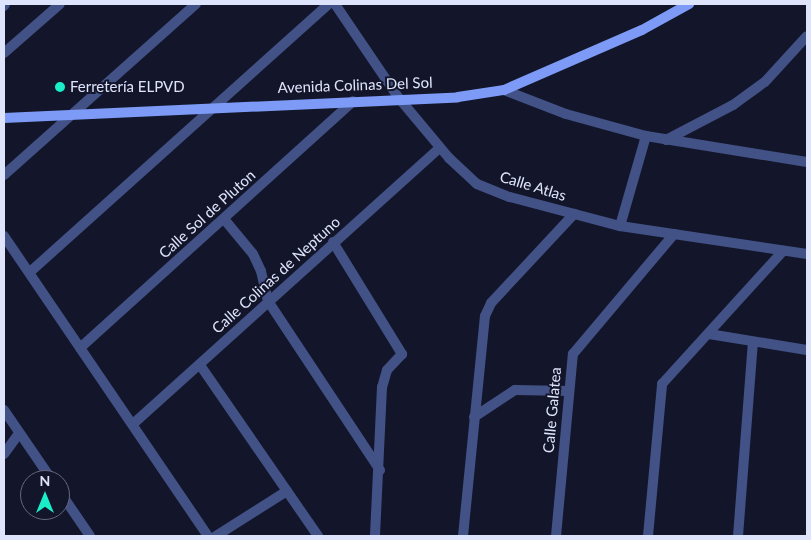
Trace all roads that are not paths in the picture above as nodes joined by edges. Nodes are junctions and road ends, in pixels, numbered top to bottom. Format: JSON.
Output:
{"nodes":[{"id":1,"x":60,"y":4,"type":"edge"},
{"id":2,"x":196,"y":4,"type":"edge"},
{"id":3,"x":329,"y":4,"type":"edge"},
{"id":4,"x":334,"y":4,"type":"edge"},
{"id":5,"x":689,"y":4,"type":"edge"},
{"id":6,"x":807,"y":36,"type":"edge"},
{"id":7,"x":4,"y":53,"type":"edge"},
{"id":8,"x":504,"y":90,"type":"junction"},
{"id":9,"x":398,"y":97,"type":"junction"},
{"id":10,"x":353,"y":101,"type":"junction"},
{"id":11,"x":214,"y":106,"type":"junction"},
{"id":12,"x":74,"y":115,"type":"junction"},
{"id":13,"x":4,"y":118,"type":"edge"},
{"id":14,"x":646,"y":136,"type":"junction"},
{"id":15,"x":666,"y":140,"type":"junction"},
{"id":16,"x":440,"y":148,"type":"junction"},
{"id":17,"x":807,"y":162,"type":"edge"},
{"id":18,"x":4,"y":175,"type":"edge"},
{"id":19,"x":574,"y":214,"type":"junction"},
{"id":20,"x":224,"y":219,"type":"junction"},
{"id":21,"x":620,"y":226,"type":"junction"},
{"id":22,"x":674,"y":234,"type":"junction"},
{"id":23,"x":4,"y":236,"type":"edge"},
{"id":24,"x":333,"y":242,"type":"junction"},
{"id":25,"x":783,"y":251,"type":"junction"},
{"id":26,"x":807,"y":254,"type":"edge"},
{"id":27,"x":30,"y":272,"type":"junction"},
{"id":28,"x":268,"y":301,"type":"junction"},
{"id":29,"x":709,"y":334,"type":"junction"},
{"id":30,"x":753,"y":343,"type":"junction"},
{"id":31,"x":80,"y":348,"type":"junction"},
{"id":32,"x":807,"y":350,"type":"edge"},
{"id":33,"x":200,"y":365,"type":"junction"},
{"id":34,"x":569,"y":391,"type":"junction"},
{"id":35,"x":4,"y":410,"type":"edge"},
{"id":36,"x":474,"y":417,"type":"junction"},
{"id":37,"x":133,"y":424,"type":"junction"},
{"id":38,"x":19,"y":433,"type":"junction"},
{"id":39,"x":4,"y":454,"type":"edge"},
{"id":40,"x":45,"y":470,"type":"edge"},
{"id":41,"x":380,"y":470,"type":"junction"},
{"id":42,"x":287,"y":492,"type":"junction"},
{"id":43,"x":70,"y":507,"type":"edge"},
{"id":44,"x":90,"y":536,"type":"edge"},
{"id":45,"x":208,"y":536,"type":"edge"},
{"id":46,"x":216,"y":536,"type":"edge"},
{"id":47,"x":318,"y":536,"type":"edge"},
{"id":48,"x":375,"y":536,"type":"edge"},
{"id":49,"x":463,"y":536,"type":"edge"},
{"id":50,"x":556,"y":536,"type":"edge"},
{"id":51,"x":648,"y":536,"type":"edge"},
{"id":52,"x":738,"y":536,"type":"edge"}],
"edges":[{"from":1,"to":7,"type":"street"},
{"from":2,"to":12,"type":"street"},
{"from":3,"to":11,"type":"street"},
{"from":4,"to":9,"type":"street","name":"Calle Atlas"},
{"from":5,"to":8,"type":"street","name":"Avenida Colinas Del Sol"},
{"from":6,"to":15,"type":"street"},
{"from":8,"to":9,"type":"street","name":"Avenida Colinas Del Sol"},
{"from":8,"to":14,"type":"street"},
{"from":9,"to":10,"type":"street","name":"Avenida Colinas Del Sol"},
{"from":9,"to":16,"type":"street","name":"Calle Atlas"},
{"from":10,"to":11,"type":"street","name":"Avenida Colinas Del Sol"},
{"from":10,"to":20,"type":"street","name":"Calle Sol de Pluton"},
{"from":11,"to":12,"type":"street","name":"Avenida Colinas Del Sol"},
{"from":11,"to":27,"type":"street"},
{"from":12,"to":13,"type":"street","name":"Avenida Colinas Del Sol"},
{"from":12,"to":18,"type":"street"},
{"from":14,"to":15,"type":"street"},
{"from":14,"to":21,"type":"street"},
{"from":15,"to":17,"type":"street"},
{"from":16,"to":19,"type":"street","name":"Calle Atlas"},
{"from":16,"to":24,"type":"street","name":"Calle Colinas de Neptuno"},
{"from":19,"to":21,"type":"street","name":"Calle Atlas"},
{"from":19,"to":36,"type":"street"},
{"from":20,"to":28,"type":"street"},
{"from":20,"to":31,"type":"street","name":"Calle Sol de Pluton"},
{"from":21,"to":22,"type":"street","name":"Calle Atlas"},
{"from":22,"to":25,"type":"street","name":"Calle Atlas"},
{"from":22,"to":34,"type":"street","name":"Calle Galatea"},
{"from":23,"to":27,"type":"street"},
{"from":24,"to":28,"type":"street","name":"Calle Colinas de Neptuno"},
{"from":24,"to":41,"type":"street"},
{"from":25,"to":26,"type":"street","name":"Calle Atlas"},
{"from":25,"to":29,"type":"street"},
{"from":27,"to":31,"type":"street"},
{"from":28,"to":33,"type":"street","name":"Calle Colinas de Neptuno"},
{"from":28,"to":41,"type":"street"},
{"from":29,"to":30,"type":"street"},
{"from":29,"to":51,"type":"street"},
{"from":30,"to":32,"type":"street"},
{"from":30,"to":52,"type":"street"},
{"from":31,"to":37,"type":"street"},
{"from":33,"to":37,"type":"street","name":"Calle Colinas de Neptuno"},
{"from":33,"to":42,"type":"street"},
{"from":34,"to":36,"type":"street"},
{"from":34,"to":50,"type":"street","name":"Calle Galatea"},
{"from":35,"to":38,"type":"street"},
{"from":36,"to":49,"type":"street"},
{"from":37,"to":45,"type":"street"},
{"from":38,"to":39,"type":"street"},
{"from":38,"to":40,"type":"street"},
{"from":41,"to":48,"type":"street"},
{"from":42,"to":46,"type":"street"},
{"from":42,"to":47,"type":"street"},
{"from":43,"to":44,"type":"street"}]}
